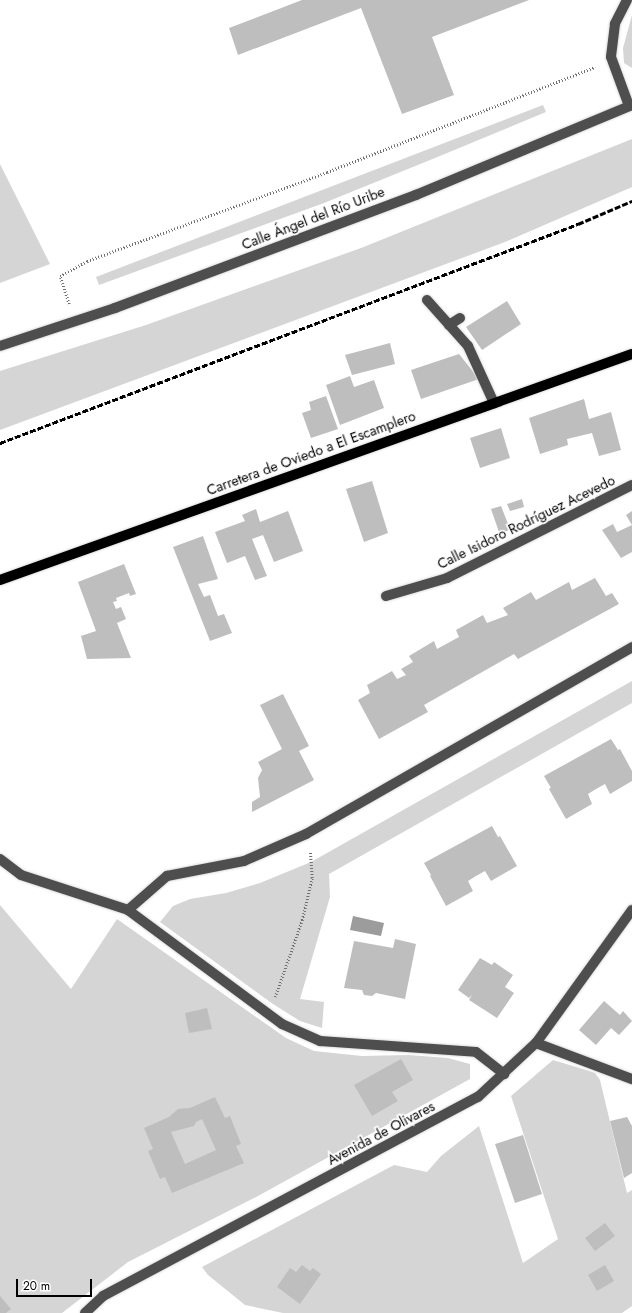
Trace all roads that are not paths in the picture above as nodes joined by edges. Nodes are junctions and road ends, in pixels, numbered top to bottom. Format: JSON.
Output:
{"nodes":[{"id":1,"x":627,"y":0,"type":"edge"},
{"id":2,"x":631,"y":106,"type":"edge"},
{"id":3,"x":427,"y":300,"type":"dead end"},
{"id":4,"x":460,"y":318,"type":"dead end"},
{"id":5,"x":449,"y":325,"type":"junction"},
{"id":6,"x":0,"y":346,"type":"edge"},
{"id":7,"x":632,"y":354,"type":"edge"},
{"id":8,"x":494,"y":403,"type":"junction"},
{"id":9,"x":632,"y":485,"type":"edge"},
{"id":10,"x":0,"y":580,"type":"edge"},
{"id":11,"x":386,"y":596,"type":"dead end"},
{"id":12,"x":632,"y":647,"type":"edge"},
{"id":13,"x":0,"y":859,"type":"edge"},
{"id":14,"x":128,"y":910,"type":"junction"},
{"id":15,"x":632,"y":910,"type":"edge"},
{"id":16,"x":536,"y":1043,"type":"junction"},
{"id":17,"x":504,"y":1074,"type":"junction"},
{"id":18,"x":632,"y":1079,"type":"edge"},
{"id":19,"x":85,"y":1313,"type":"edge"}],
"edges":[{"from":1,"to":2,"type":"street"},
{"from":2,"to":6,"type":"street","name":"Calle Ángel del Río Uribe"},
{"from":3,"to":5,"type":"street"},
{"from":4,"to":5,"type":"street"},
{"from":5,"to":8,"type":"street"},
{"from":7,"to":8,"type":"main road","name":"Carretera de Oviedo a El Escamplero"},
{"from":8,"to":10,"type":"main road","name":"Carretera de Oviedo a El Escamplero"},
{"from":9,"to":11,"type":"street","name":"Calle Isidoro Rodríguez Acevedo"},
{"from":12,"to":14,"type":"street"},
{"from":13,"to":14,"type":"street"},
{"from":14,"to":17,"type":"street"},
{"from":15,"to":16,"type":"street","name":"Avenida de Olivares"},
{"from":16,"to":17,"type":"street","name":"Avenida de Olivares"},
{"from":16,"to":18,"type":"street"},
{"from":17,"to":19,"type":"street","name":"Avenida de Olivares"}]}
